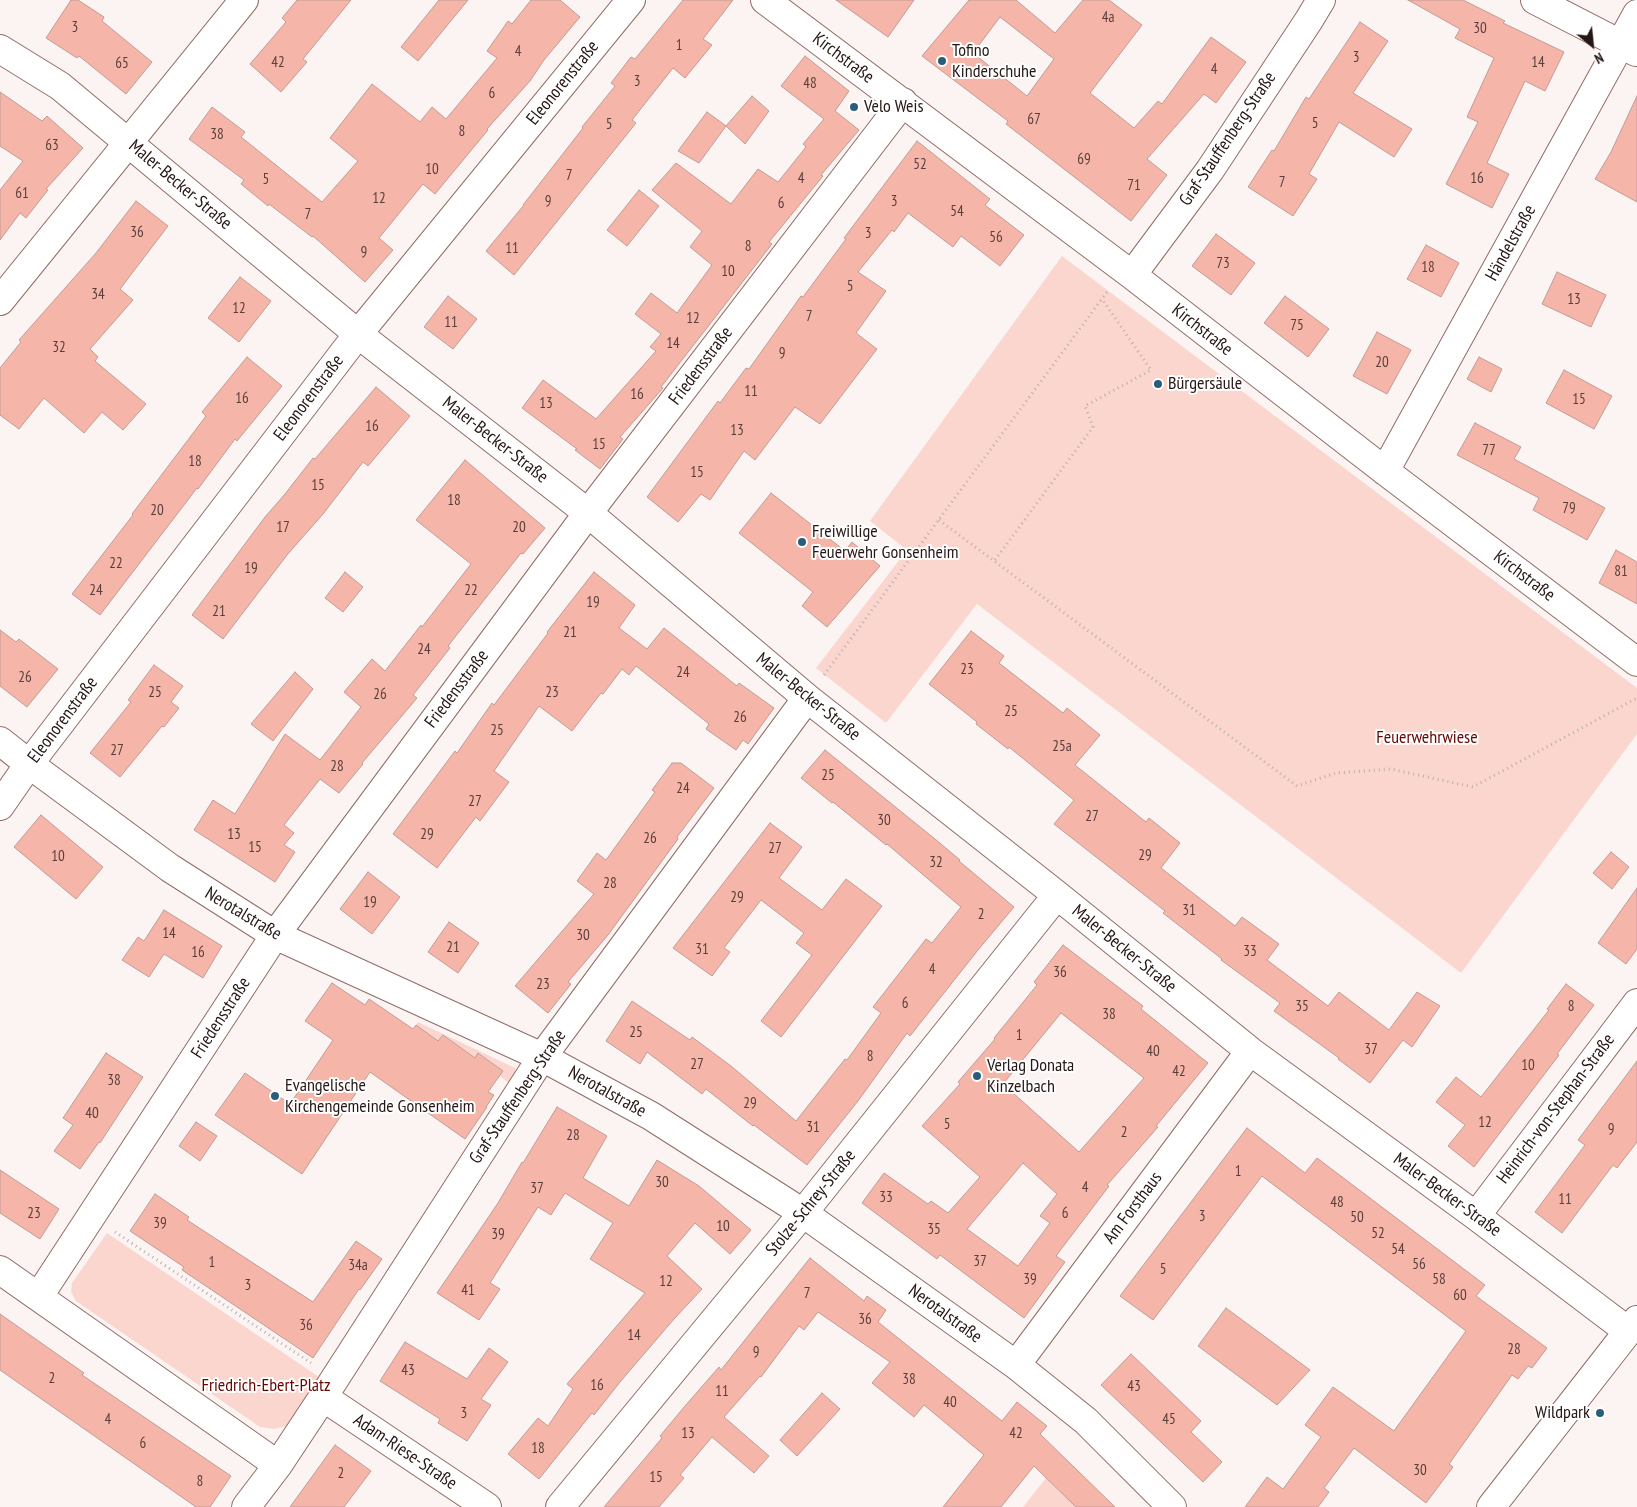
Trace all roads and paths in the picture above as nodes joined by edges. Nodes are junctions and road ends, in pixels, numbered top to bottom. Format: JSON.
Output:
{"nodes":[{"id":1,"x":244,"y":0,"type":"edge"},
{"id":2,"x":631,"y":0,"type":"edge"},
{"id":3,"x":1321,"y":0,"type":"edge"},
{"id":4,"x":1535,"y":0,"type":"edge"},
{"id":5,"x":776,"y":3,"type":"edge"},
{"id":6,"x":1637,"y":14,"type":"edge"},
{"id":7,"x":0,"y":48,"type":"edge"},
{"id":8,"x":1629,"y":49,"type":"edge"},
{"id":9,"x":903,"y":102,"type":"junction"},
{"id":10,"x":129,"y":143,"type":"junction"},
{"id":11,"x":1132,"y":275,"type":"junction"},
{"id":12,"x":1108,"y":291,"type":"dead end"},
{"id":13,"x":1102,"y":299,"type":"junction"},
{"id":14,"x":0,"y":300,"type":"edge"},
{"id":15,"x":358,"y":334,"type":"junction"},
{"id":16,"x":1385,"y":471,"type":"junction"},
{"id":17,"x":588,"y":513,"type":"junction"},
{"id":18,"x":939,"y":520,"type":"junction"},
{"id":19,"x":995,"y":560,"type":"junction"},
{"id":20,"x":1637,"y":662,"type":"edge"},
{"id":21,"x":824,"y":676,"type":"dead end"},
{"id":22,"x":807,"y":698,"type":"junction"},
{"id":23,"x":1637,"y":698,"type":"edge"},
{"id":24,"x":0,"y":741,"type":"edge"},
{"id":25,"x":29,"y":764,"type":"junction"},
{"id":26,"x":0,"y":806,"type":"edge"},
{"id":27,"x":1057,"y":895,"type":"junction"},
{"id":28,"x":275,"y":935,"type":"junction"},
{"id":29,"x":1637,"y":1003,"type":"edge"},
{"id":30,"x":1250,"y":1051,"type":"junction"},
{"id":31,"x":542,"y":1057,"type":"junction"},
{"id":32,"x":803,"y":1213,"type":"junction"},
{"id":33,"x":91,"y":1216,"type":"junction"},
{"id":34,"x":1476,"y":1216,"type":"junction"},
{"id":35,"x":0,"y":1270,"type":"edge"},
{"id":36,"x":39,"y":1296,"type":"junction"},
{"id":37,"x":1632,"y":1325,"type":"edge"},
{"id":38,"x":1016,"y":1365,"type":"junction"},
{"id":39,"x":329,"y":1388,"type":"junction"},
{"id":40,"x":278,"y":1465,"type":"junction"},
{"id":41,"x":246,"y":1507,"type":"edge"},
{"id":42,"x":487,"y":1507,"type":"edge"},
{"id":43,"x":560,"y":1507,"type":"edge"},
{"id":44,"x":1172,"y":1507,"type":"edge"},
{"id":45,"x":1491,"y":1507,"type":"edge"}],
"edges":[{"from":1,"to":10,"type":"street"},
{"from":2,"to":15,"type":"street","name":"Eleonorenstraße"},
{"from":3,"to":11,"type":"street","name":"Graf-Stauffenberg-Straße"},
{"from":4,"to":8,"type":"street"},
{"from":5,"to":9,"type":"street","name":"Kirchstraße"},
{"from":6,"to":8,"type":"street","name":"Händelstraße"},
{"from":7,"to":10,"type":"street","name":"Maler-Becker-Straße"},
{"from":8,"to":16,"type":"street","name":"Händelstraße"},
{"from":9,"to":11,"type":"street","name":"Kirchstraße"},
{"from":9,"to":17,"type":"street","name":"Friedensstraße"},
{"from":10,"to":14,"type":"street"},
{"from":10,"to":15,"type":"street","name":"Maler-Becker-Straße"},
{"from":11,"to":16,"type":"street","name":"Kirchstraße"},
{"from":12,"to":13,"type":"path"},
{"from":13,"to":18,"type":"path"},
{"from":13,"to":19,"type":"path"},
{"from":15,"to":17,"type":"street","name":"Maler-Becker-Straße"},
{"from":15,"to":25,"type":"street","name":"Eleonorenstraße"},
{"from":16,"to":20,"type":"street","name":"Kirchstraße"},
{"from":17,"to":22,"type":"street","name":"Maler-Becker-Straße"},
{"from":17,"to":28,"type":"street","name":"Friedensstraße"},
{"from":18,"to":19,"type":"path"},
{"from":18,"to":21,"type":"path"},
{"from":19,"to":23,"type":"path"},
{"from":22,"to":27,"type":"street","name":"Maler-Becker-Straße"},
{"from":22,"to":31,"type":"street","name":"Graf-Stauffenberg-Straße"},
{"from":24,"to":25,"type":"street","name":"Nerotalstraße"},
{"from":25,"to":26,"type":"street","name":"Eleonorenstraße"},
{"from":25,"to":28,"type":"street","name":"Nerotalstraße"},
{"from":27,"to":30,"type":"street","name":"Maler-Becker-Straße"},
{"from":27,"to":32,"type":"street","name":"Stolze-Schrey-Straße"},
{"from":28,"to":31,"type":"street","name":"Nerotalstraße"},
{"from":28,"to":33,"type":"street","name":"Friedensstraße"},
{"from":29,"to":34,"type":"street","name":"Heinrich-von-Stephan-Straße"},
{"from":30,"to":34,"type":"street","name":"Maler-Becker-Straße"},
{"from":30,"to":38,"type":"street","name":"Am Forsthaus"},
{"from":31,"to":32,"type":"street","name":"Nerotalstraße"},
{"from":31,"to":39,"type":"street","name":"Graf-Stauffenberg-Straße"},
{"from":32,"to":38,"type":"street","name":"Nerotalstraße"},
{"from":32,"to":43,"type":"street","name":"Stolze-Schrey-Straße"},
{"from":33,"to":36,"type":"street","name":"Friedensstraße"},
{"from":33,"to":39,"type":"path"},
{"from":34,"to":37,"type":"street","name":"Maler-Becker-Straße"},
{"from":35,"to":36,"type":"street"},
{"from":36,"to":40,"type":"street"},
{"from":37,"to":45,"type":"street"},
{"from":38,"to":44,"type":"street","name":"Nerotalstraße"},
{"from":39,"to":40,"type":"street","name":"Graf-Stauffenberg-Straße"},
{"from":39,"to":42,"type":"street","name":"Adam-Riese-Straße"},
{"from":40,"to":41,"type":"street","name":"Graf-Stauffenberg-Straße"}]}
